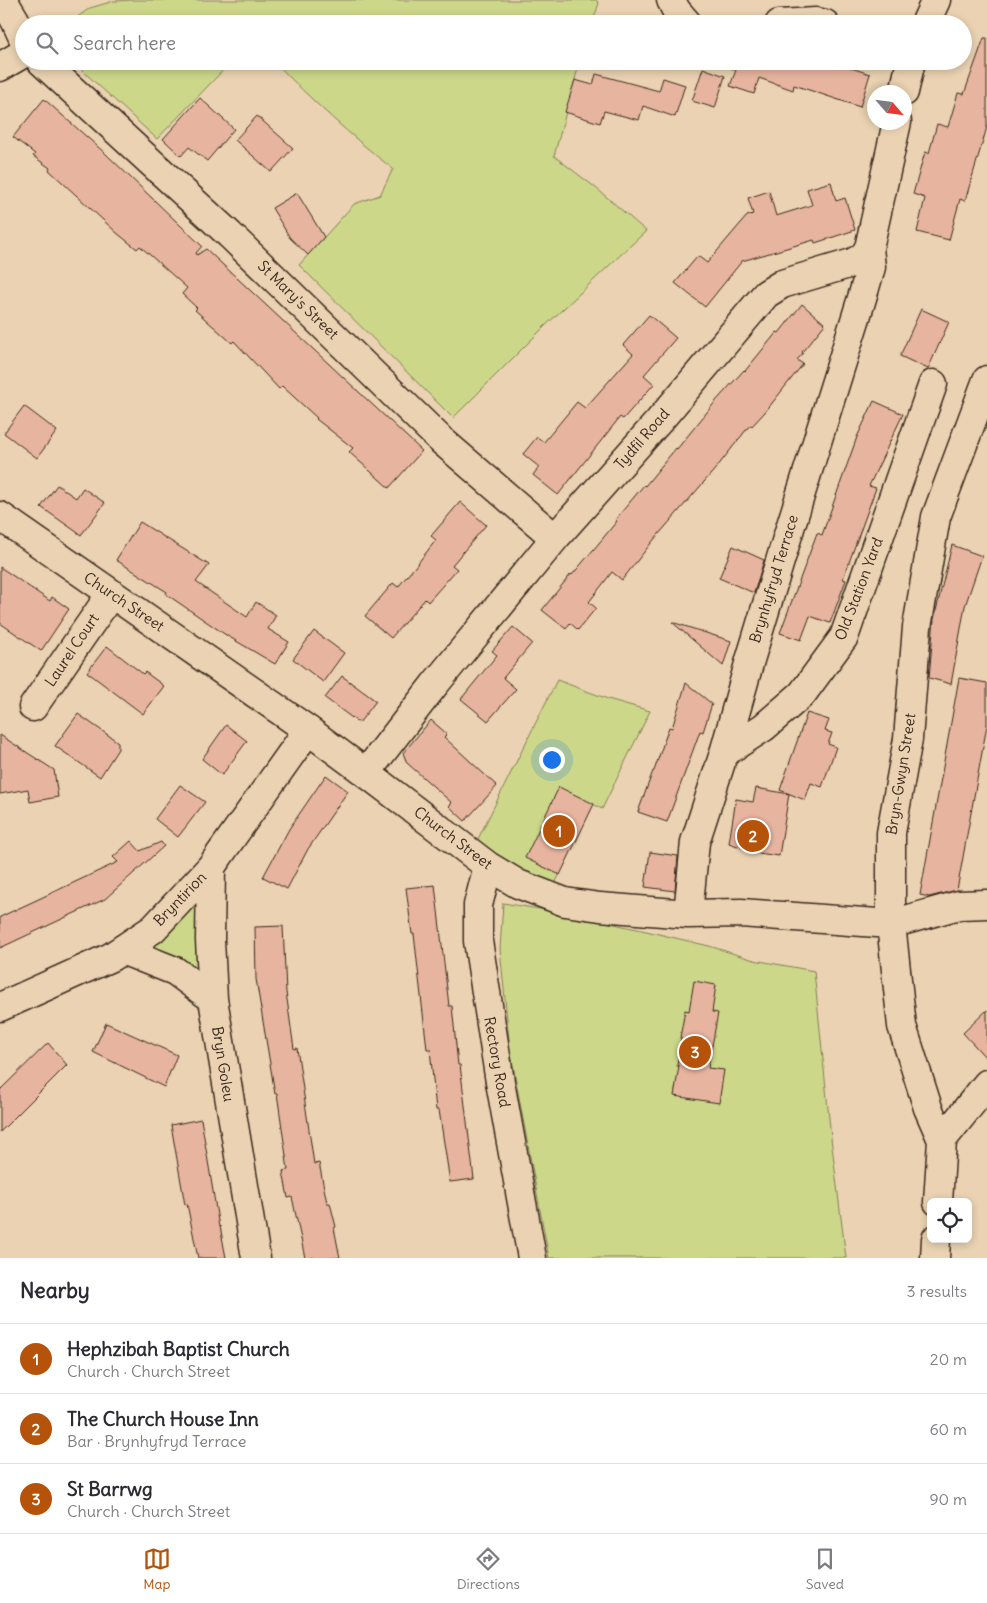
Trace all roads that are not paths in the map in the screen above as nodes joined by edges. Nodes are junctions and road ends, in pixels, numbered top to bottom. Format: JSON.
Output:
{"nodes":[{"id":1,"x":3,"y":0,"type":"edge"},
{"id":2,"x":671,"y":0,"type":"edge"},
{"id":3,"x":936,"y":0,"type":"edge"},
{"id":4,"x":680,"y":15,"type":"edge"},
{"id":5,"x":929,"y":15,"type":"edge"},
{"id":6,"x":15,"y":20,"type":"edge"},
{"id":7,"x":15,"y":58,"type":"edge"},
{"id":8,"x":0,"y":67,"type":"edge"},
{"id":9,"x":51,"y":70,"type":"edge"},
{"id":10,"x":895,"y":130,"type":"edge"},
{"id":11,"x":869,"y":248,"type":"junction"},
{"id":12,"x":987,"y":380,"type":"edge"},
{"id":13,"x":933,"y":384,"type":"dead end"},
{"id":14,"x":0,"y":516,"type":"edge"},
{"id":15,"x":555,"y":538,"type":"junction"},
{"id":16,"x":111,"y":594,"type":"junction"},
{"id":17,"x":33,"y":707,"type":"dead end"},
{"id":18,"x":308,"y":730,"type":"junction"},
{"id":19,"x":724,"y":753,"type":"junction"},
{"id":20,"x":366,"y":773,"type":"junction"},
{"id":21,"x":488,"y":866,"type":"junction"},
{"id":22,"x":211,"y":867,"type":"junction"},
{"id":23,"x":987,"y":904,"type":"edge"},
{"id":24,"x":688,"y":914,"type":"junction"},
{"id":25,"x":891,"y":924,"type":"junction"},
{"id":26,"x":122,"y":950,"type":"junction"},
{"id":27,"x":213,"y":1000,"type":"junction"},
{"id":28,"x":0,"y":1007,"type":"edge"},
{"id":29,"x":987,"y":1084,"type":"edge"},
{"id":30,"x":942,"y":1140,"type":"junction"},
{"id":31,"x":938,"y":1198,"type":"edge"},
{"id":32,"x":936,"y":1243,"type":"edge"},
{"id":33,"x":256,"y":1258,"type":"edge"},
{"id":34,"x":532,"y":1258,"type":"edge"},
{"id":35,"x":935,"y":1258,"type":"edge"}],
"edges":[{"from":1,"to":6,"type":"street"},
{"from":2,"to":4,"type":"street"},
{"from":3,"to":5,"type":"street"},
{"from":7,"to":8,"type":"street"},
{"from":9,"to":15,"type":"street","name":"St Mary's Street"},
{"from":10,"to":11,"type":"street"},
{"from":11,"to":15,"type":"street","name":"Tydfil Road"},
{"from":11,"to":19,"type":"street","name":"Brynhyfryd Terrace"},
{"from":12,"to":25,"type":"street","name":"Bryn-Gwyn Street"},
{"from":13,"to":19,"type":"street","name":"Old Station Yard"},
{"from":14,"to":16,"type":"street","name":"Church Street"},
{"from":15,"to":20,"type":"street","name":"Tydfil Road"},
{"from":16,"to":17,"type":"street","name":"Laurel Court"},
{"from":16,"to":18,"type":"street","name":"Church Street"},
{"from":18,"to":20,"type":"street","name":"Church Street"},
{"from":18,"to":22,"type":"street","name":"Bryntirion"},
{"from":19,"to":24,"type":"street","name":"Brynhyfryd Terrace"},
{"from":20,"to":21,"type":"street","name":"Church Street"},
{"from":21,"to":24,"type":"street","name":"Church Street"},
{"from":21,"to":34,"type":"street","name":"Rectory Road"},
{"from":22,"to":26,"type":"street","name":"Bryntirion"},
{"from":22,"to":27,"type":"street","name":"Bryn Goleu"},
{"from":23,"to":25,"type":"street","name":"Church Street"},
{"from":24,"to":25,"type":"street","name":"Church Street"},
{"from":25,"to":30,"type":"street","name":"Bryn-Gwyn Street"},
{"from":26,"to":27,"type":"street"},
{"from":26,"to":28,"type":"street","name":"Bryntirion"},
{"from":27,"to":33,"type":"street","name":"Bryn Goleu"},
{"from":29,"to":30,"type":"street"},
{"from":30,"to":31,"type":"street","name":"Bryn-Gwyn Street"},
{"from":32,"to":35,"type":"street"}]}
